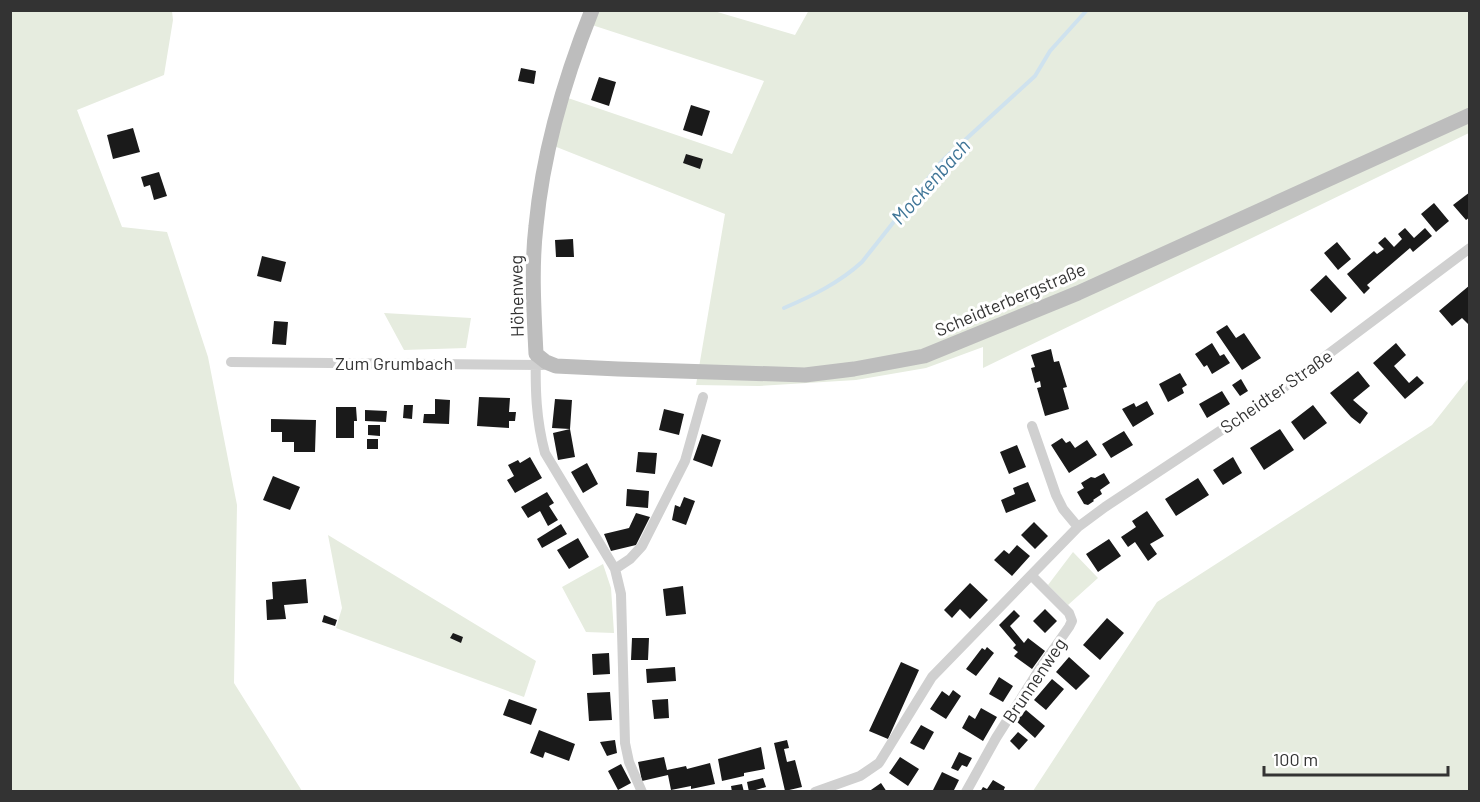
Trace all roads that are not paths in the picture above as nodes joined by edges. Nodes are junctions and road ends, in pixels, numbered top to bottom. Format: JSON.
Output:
{"nodes":[{"id":1,"x":592,"y":10,"type":"edge"},
{"id":2,"x":1470,"y":115,"type":"edge"},
{"id":3,"x":1470,"y":248,"type":"edge"},
{"id":4,"x":536,"y":359,"type":"junction"},
{"id":5,"x":231,"y":362,"type":"dead end"},
{"id":6,"x":704,"y":397,"type":"dead end"},
{"id":7,"x":1032,"y":426,"type":"dead end"},
{"id":8,"x":1078,"y":527,"type":"junction"},
{"id":9,"x":615,"y":570,"type":"junction"},
{"id":10,"x":1032,"y":576,"type":"junction"},
{"id":11,"x":642,"y":792,"type":"edge"},
{"id":12,"x":815,"y":792,"type":"edge"},
{"id":13,"x":966,"y":792,"type":"edge"}],
"edges":[{"from":1,"to":4,"type":"street","name":"Höhenweg"},
{"from":2,"to":4,"type":"street","name":"Scheidterbergstraße"},
{"from":3,"to":8,"type":"street","name":"Scheidter Straße"},
{"from":4,"to":5,"type":"street","name":"Zum Grumbach"},
{"from":4,"to":9,"type":"street","name":"Höhenweg"},
{"from":6,"to":9,"type":"street"},
{"from":7,"to":8,"type":"street"},
{"from":8,"to":10,"type":"street","name":"Scheidter Straße"},
{"from":9,"to":11,"type":"street","name":"Höhenweg"},
{"from":10,"to":12,"type":"street","name":"Scheidter Straße"},
{"from":10,"to":13,"type":"street","name":"Brunnenweg"}]}
